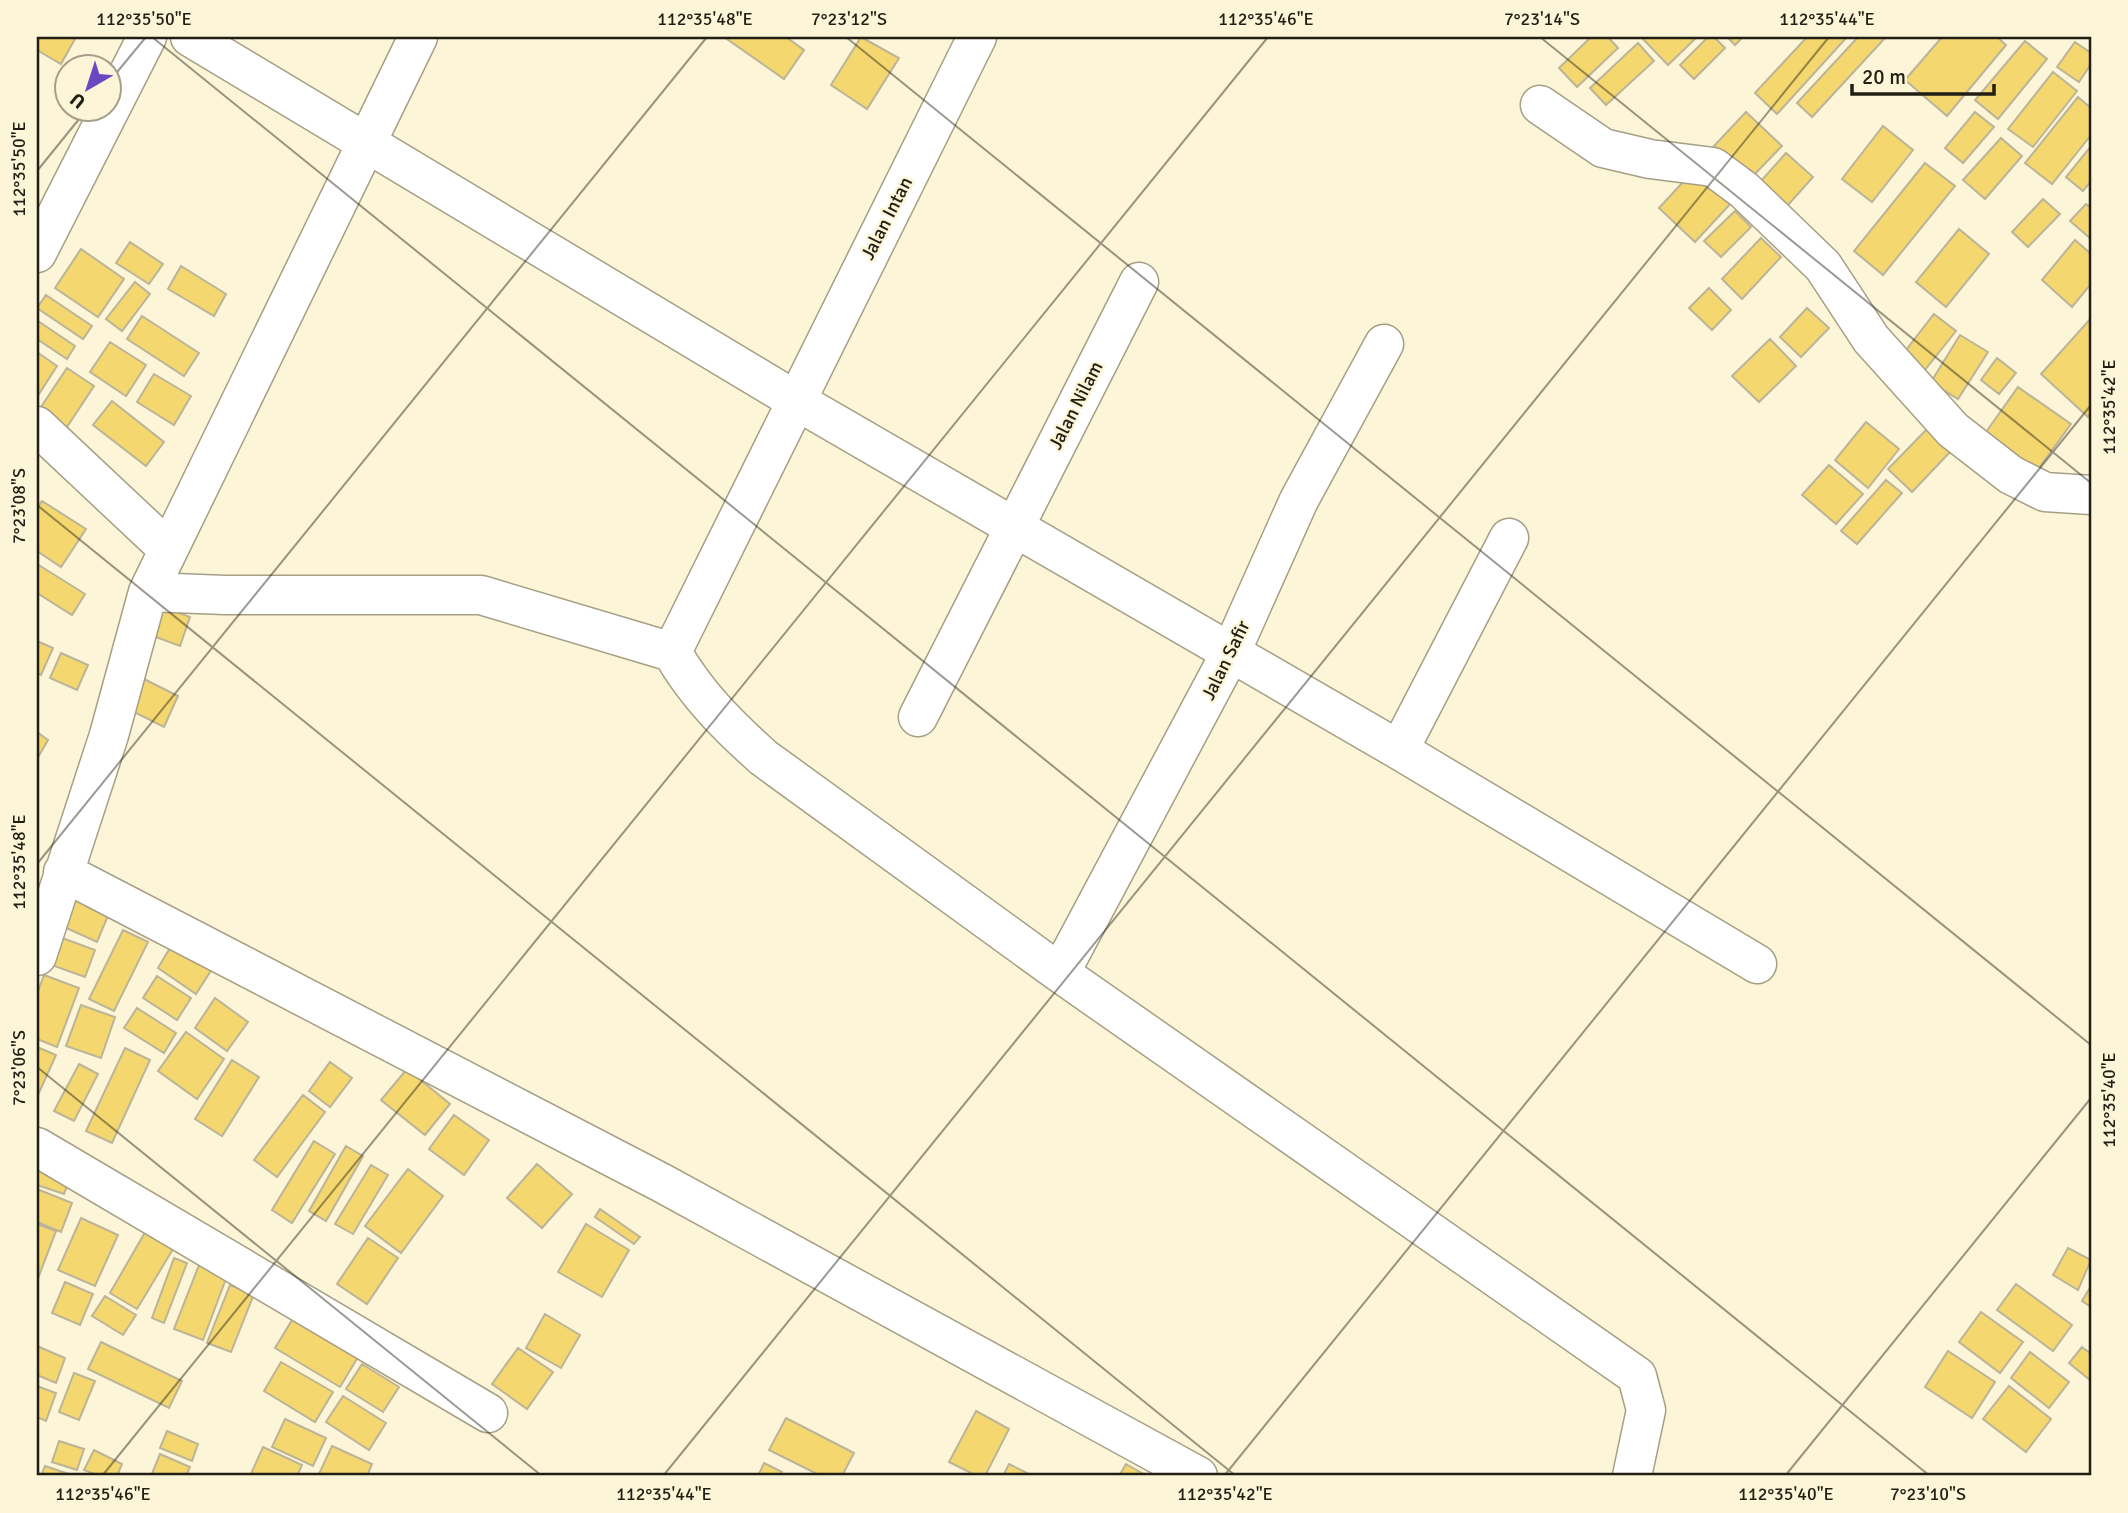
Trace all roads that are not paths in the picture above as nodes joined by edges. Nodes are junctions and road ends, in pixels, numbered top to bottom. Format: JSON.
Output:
{"nodes":[{"id":1,"x":147,"y":37,"type":"edge"},
{"id":2,"x":190,"y":37,"type":"edge"},
{"id":3,"x":418,"y":37,"type":"edge"},
{"id":4,"x":977,"y":37,"type":"edge"},
{"id":5,"x":1539,"y":105,"type":"dead end"},
{"id":6,"x":369,"y":143,"type":"junction"},
{"id":7,"x":37,"y":253,"type":"edge"},
{"id":8,"x":1139,"y":282,"type":"dead end"},
{"id":9,"x":1384,"y":344,"type":"dead end"},
{"id":10,"x":795,"y":400,"type":"junction"},
{"id":11,"x":37,"y":426,"type":"edge"},
{"id":12,"x":2091,"y":495,"type":"edge"},
{"id":13,"x":1011,"y":528,"type":"junction"},
{"id":14,"x":1509,"y":538,"type":"dead end"},
{"id":15,"x":168,"y":549,"type":"junction"},
{"id":16,"x":148,"y":592,"type":"junction"},
{"id":17,"x":672,"y":652,"type":"junction"},
{"id":18,"x":1231,"y":652,"type":"junction"},
{"id":19,"x":918,"y":717,"type":"dead end"},
{"id":20,"x":1399,"y":750,"type":"junction"},
{"id":21,"x":63,"y":872,"type":"junction"},
{"id":22,"x":37,"y":955,"type":"edge"},
{"id":23,"x":1757,"y":964,"type":"dead end"},
{"id":24,"x":1060,"y":973,"type":"junction"},
{"id":25,"x":37,"y":1147,"type":"edge"},
{"id":26,"x":488,"y":1413,"type":"dead end"},
{"id":27,"x":1198,"y":1476,"type":"edge"},
{"id":28,"x":1632,"y":1476,"type":"edge"}],
"edges":[{"from":1,"to":7,"type":"street"},
{"from":2,"to":6,"type":"street"},
{"from":3,"to":6,"type":"street"},
{"from":4,"to":10,"type":"street","name":"Jalan Intan"},
{"from":5,"to":12,"type":"street"},
{"from":6,"to":10,"type":"street"},
{"from":6,"to":15,"type":"street"},
{"from":8,"to":13,"type":"street","name":"Jalan Nilam"},
{"from":9,"to":18,"type":"street","name":"Jalan Safir"},
{"from":10,"to":13,"type":"street"},
{"from":10,"to":17,"type":"street","name":"Jalan Intan"},
{"from":11,"to":15,"type":"street"},
{"from":13,"to":18,"type":"street"},
{"from":13,"to":19,"type":"street","name":"Jalan Nilam"},
{"from":14,"to":20,"type":"street"},
{"from":15,"to":16,"type":"street"},
{"from":16,"to":17,"type":"street"},
{"from":16,"to":21,"type":"street"},
{"from":17,"to":24,"type":"street"},
{"from":18,"to":20,"type":"street"},
{"from":18,"to":24,"type":"street","name":"Jalan Safir"},
{"from":20,"to":23,"type":"street"},
{"from":21,"to":22,"type":"street"},
{"from":21,"to":27,"type":"street"},
{"from":24,"to":28,"type":"street"},
{"from":25,"to":26,"type":"street"}]}
